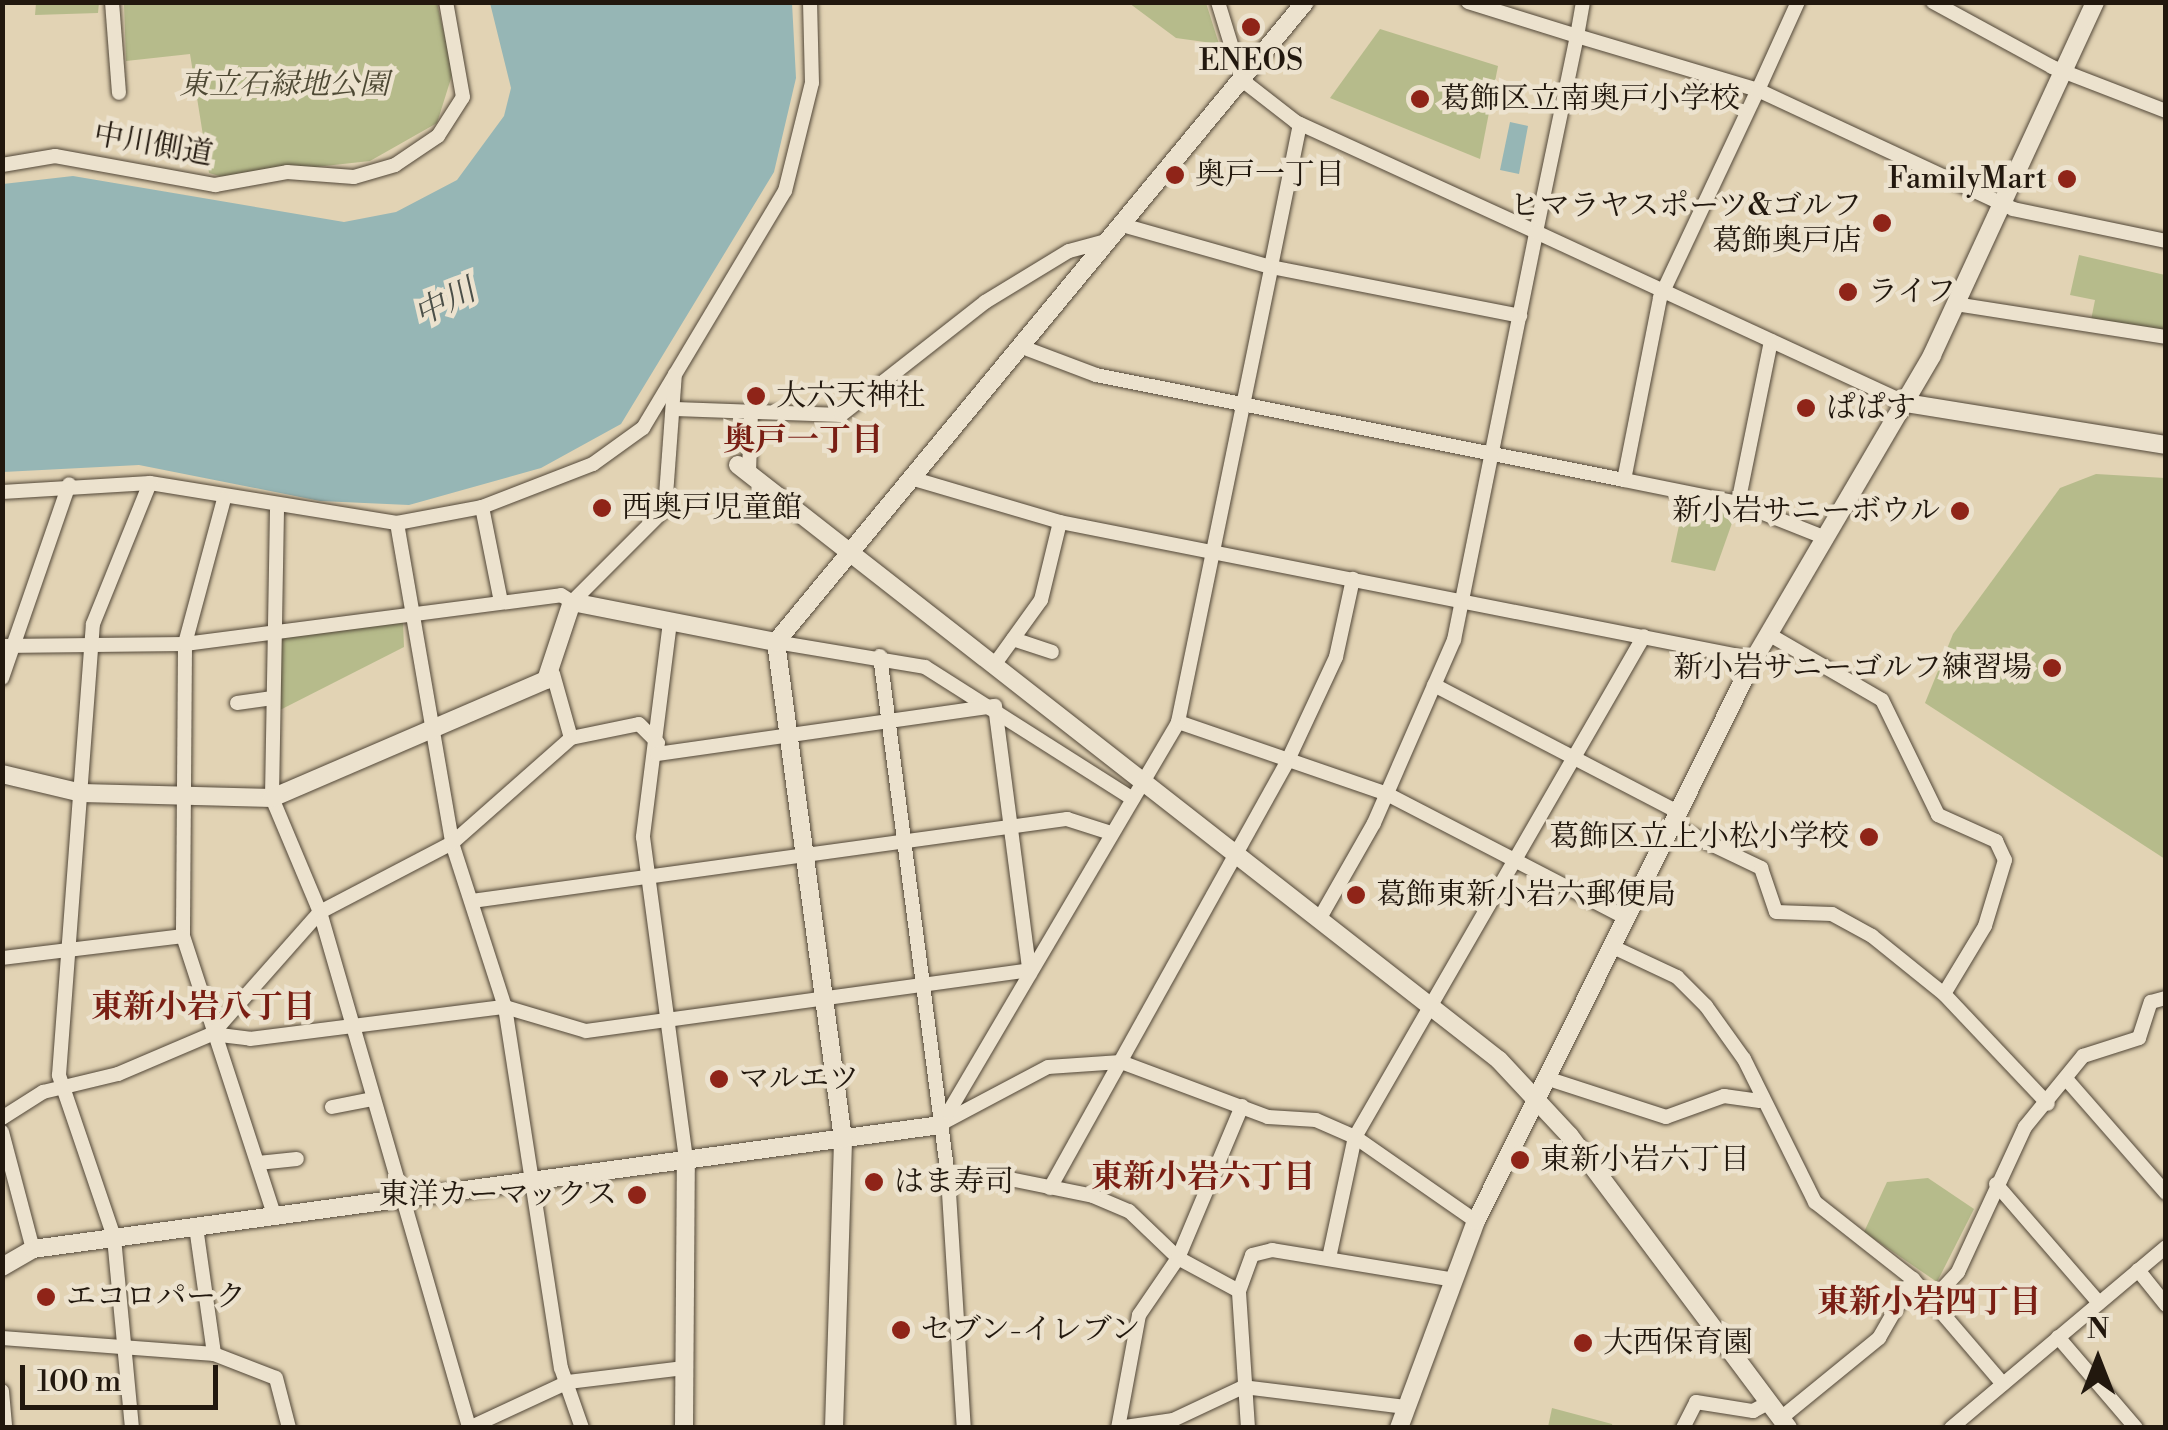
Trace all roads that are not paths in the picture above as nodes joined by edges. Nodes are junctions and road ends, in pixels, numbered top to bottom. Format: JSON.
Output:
{"nodes":[{"id":1,"x":112,"y":2,"type":"edge"},
{"id":2,"x":446,"y":2,"type":"edge"},
{"id":3,"x":810,"y":2,"type":"edge"},
{"id":4,"x":1218,"y":2,"type":"edge"},
{"id":5,"x":1304,"y":2,"type":"edge"},
{"id":6,"x":1468,"y":2,"type":"edge"},
{"id":7,"x":1584,"y":2,"type":"edge"},
{"id":8,"x":1798,"y":2,"type":"edge"},
{"id":9,"x":1933,"y":2,"type":"edge"},
{"id":10,"x":2095,"y":2,"type":"edge"},
{"id":11,"x":1577,"y":36,"type":"junction"},
{"id":12,"x":2063,"y":72,"type":"junction"},
{"id":13,"x":1242,"y":80,"type":"junction"},
{"id":14,"x":1758,"y":90,"type":"junction"},
{"id":15,"x":120,"y":93,"type":"dead end"},
{"id":16,"x":2166,"y":111,"type":"edge"},
{"id":17,"x":1300,"y":124,"type":"junction"},
{"id":18,"x":2,"y":164,"type":"edge"},
{"id":19,"x":2001,"y":204,"type":"junction"},
{"id":20,"x":1536,"y":232,"type":"junction"},
{"id":21,"x":1116,"y":233,"type":"junction"},
{"id":22,"x":2166,"y":241,"type":"edge"},
{"id":23,"x":1272,"y":267,"type":"junction"},
{"id":24,"x":1664,"y":290,"type":"junction"},
{"id":25,"x":1955,"y":304,"type":"junction"},
{"id":26,"x":1520,"y":316,"type":"junction"},
{"id":27,"x":2166,"y":337,"type":"edge"},
{"id":28,"x":1771,"y":341,"type":"junction"},
{"id":29,"x":1022,"y":348,"type":"junction"},
{"id":30,"x":676,"y":373,"type":"junction"},
{"id":31,"x":1906,"y":402,"type":"junction"},
{"id":32,"x":1243,"y":404,"type":"junction"},
{"id":33,"x":751,"y":412,"type":"junction"},
{"id":34,"x":675,"y":413,"type":"junction"},
{"id":35,"x":643,"y":428,"type":"junction"},
{"id":36,"x":2166,"y":445,"type":"edge"},
{"id":37,"x":1491,"y":453,"type":"junction"},
{"id":38,"x":744,"y":469,"type":"joint"},
{"id":39,"x":914,"y":479,"type":"junction"},
{"id":40,"x":1624,"y":480,"type":"junction"},
{"id":41,"x":150,"y":483,"type":"junction"},
{"id":42,"x":68,"y":484,"type":"junction"},
{"id":43,"x":2,"y":492,"type":"edge"},
{"id":44,"x":224,"y":499,"type":"junction"},
{"id":45,"x":1738,"y":502,"type":"junction"},
{"id":46,"x":482,"y":507,"type":"junction"},
{"id":47,"x":278,"y":510,"type":"junction"},
{"id":48,"x":1060,"y":522,"type":"junction"},
{"id":49,"x":397,"y":523,"type":"junction"},
{"id":50,"x":1826,"y":538,"type":"junction"},
{"id":51,"x":854,"y":551,"type":"junction"},
{"id":52,"x":1213,"y":551,"type":"junction"},
{"id":53,"x":1353,"y":578,"type":"junction"},
{"id":54,"x":1462,"y":600,"type":"junction"},
{"id":55,"x":501,"y":602,"type":"junction"},
{"id":56,"x":572,"y":602,"type":"junction"},
{"id":57,"x":412,"y":615,"type":"junction"},
{"id":58,"x":670,"y":622,"type":"junction"},
{"id":59,"x":274,"y":634,"type":"junction"},
{"id":60,"x":1644,"y":636,"type":"junction"},
{"id":61,"x":1770,"y":636,"type":"junction"},
{"id":62,"x":1013,"y":639,"type":"junction"},
{"id":63,"x":776,"y":642,"type":"junction"},
{"id":64,"x":185,"y":644,"type":"junction"},
{"id":65,"x":91,"y":645,"type":"junction"},
{"id":66,"x":7,"y":646,"type":"edge"},
{"id":67,"x":1052,"y":652,"type":"dead end"},
{"id":68,"x":880,"y":656,"type":"junction"},
{"id":69,"x":1754,"y":659,"type":"junction"},
{"id":70,"x":996,"y":661,"type":"junction"},
{"id":71,"x":552,"y":674,"type":"junction"},
{"id":72,"x":2,"y":678,"type":"edge"},
{"id":73,"x":1434,"y":685,"type":"junction"},
{"id":74,"x":274,"y":698,"type":"junction"},
{"id":75,"x":237,"y":703,"type":"dead end"},
{"id":76,"x":995,"y":706,"type":"junction"},
{"id":77,"x":889,"y":722,"type":"junction"},
{"id":78,"x":1178,"y":722,"type":"junction"},
{"id":79,"x":432,"y":728,"type":"junction"},
{"id":80,"x":787,"y":736,"type":"junction"},
{"id":81,"x":571,"y":738,"type":"junction"},
{"id":82,"x":657,"y":748,"type":"junction"},
{"id":83,"x":1575,"y":758,"type":"junction"},
{"id":84,"x":1288,"y":760,"type":"junction"},
{"id":85,"x":2,"y":774,"type":"edge"},
{"id":86,"x":1148,"y":776,"type":"junction"},
{"id":87,"x":82,"y":793,"type":"junction"},
{"id":88,"x":1387,"y":794,"type":"junction"},
{"id":89,"x":272,"y":798,"type":"junction"},
{"id":90,"x":184,"y":799,"type":"junction"},
{"id":91,"x":1133,"y":799,"type":"junction"},
{"id":92,"x":1677,"y":819,"type":"junction"},
{"id":93,"x":1004,"y":828,"type":"junction"},
{"id":94,"x":1111,"y":833,"type":"junction"},
{"id":95,"x":905,"y":842,"type":"junction"},
{"id":96,"x":452,"y":843,"type":"junction"},
{"id":97,"x":1239,"y":850,"type":"junction"},
{"id":98,"x":803,"y":854,"type":"junction"},
{"id":99,"x":1516,"y":863,"type":"junction"},
{"id":100,"x":648,"y":877,"type":"junction"},
{"id":101,"x":472,"y":901,"type":"junction"},
{"id":102,"x":320,"y":912,"type":"junction"},
{"id":103,"x":1321,"y":916,"type":"junction"},
{"id":104,"x":1626,"y":918,"type":"junction"},
{"id":105,"x":183,"y":936,"type":"junction"},
{"id":106,"x":1612,"y":947,"type":"junction"},
{"id":107,"x":71,"y":951,"type":"junction"},
{"id":108,"x":2,"y":958,"type":"edge"},
{"id":109,"x":1028,"y":973,"type":"junction"},
{"id":110,"x":925,"y":986,"type":"junction"},
{"id":111,"x":1944,"y":994,"type":"junction"},
{"id":112,"x":823,"y":1000,"type":"junction"},
{"id":113,"x":2164,"y":1002,"type":"edge"},
{"id":114,"x":505,"y":1007,"type":"junction"},
{"id":115,"x":1434,"y":1007,"type":"junction"},
{"id":116,"x":668,"y":1021,"type":"junction"},
{"id":117,"x":353,"y":1026,"type":"junction"},
{"id":118,"x":212,"y":1034,"type":"junction"},
{"id":119,"x":1121,"y":1062,"type":"junction"},
{"id":120,"x":1549,"y":1080,"type":"junction"},
{"id":121,"x":2067,"y":1080,"type":"junction"},
{"id":122,"x":60,"y":1087,"type":"junction"},
{"id":123,"x":373,"y":1100,"type":"junction"},
{"id":124,"x":1539,"y":1100,"type":"junction"},
{"id":125,"x":1760,"y":1102,"type":"junction"},
{"id":126,"x":2048,"y":1104,"type":"junction"},
{"id":127,"x":1242,"y":1106,"type":"junction"},
{"id":128,"x":332,"y":1107,"type":"dead end"},
{"id":129,"x":2,"y":1118,"type":"edge"},
{"id":130,"x":941,"y":1125,"type":"junction"},
{"id":131,"x":2,"y":1132,"type":"edge"},
{"id":132,"x":1355,"y":1137,"type":"junction"},
{"id":133,"x":842,"y":1139,"type":"junction"},
{"id":134,"x":297,"y":1159,"type":"dead end"},
{"id":135,"x":686,"y":1161,"type":"junction"},
{"id":136,"x":258,"y":1163,"type":"junction"},
{"id":137,"x":948,"y":1178,"type":"junction"},
{"id":138,"x":530,"y":1182,"type":"junction"},
{"id":139,"x":1996,"y":1184,"type":"junction"},
{"id":140,"x":1050,"y":1188,"type":"junction"},
{"id":141,"x":2166,"y":1194,"type":"edge"},
{"id":142,"x":401,"y":1200,"type":"junction"},
{"id":143,"x":275,"y":1217,"type":"junction"},
{"id":144,"x":1476,"y":1221,"type":"junction"},
{"id":145,"x":196,"y":1227,"type":"junction"},
{"id":146,"x":114,"y":1237,"type":"junction"},
{"id":147,"x":2166,"y":1247,"type":"edge"},
{"id":148,"x":33,"y":1249,"type":"junction"},
{"id":149,"x":1178,"y":1258,"type":"junction"},
{"id":150,"x":1329,"y":1258,"type":"junction"},
{"id":151,"x":2,"y":1267,"type":"edge"},
{"id":152,"x":2138,"y":1270,"type":"junction"},
{"id":153,"x":1914,"y":1278,"type":"junction"},
{"id":154,"x":1450,"y":1279,"type":"junction"},
{"id":155,"x":1239,"y":1291,"type":"junction"},
{"id":156,"x":1933,"y":1298,"type":"junction"},
{"id":157,"x":2099,"y":1303,"type":"junction"},
{"id":158,"x":2166,"y":1305,"type":"edge"},
{"id":159,"x":2058,"y":1337,"type":"junction"},
{"id":160,"x":2,"y":1338,"type":"edge"},
{"id":161,"x":122,"y":1345,"type":"junction"},
{"id":162,"x":214,"y":1354,"type":"junction"},
{"id":163,"x":684,"y":1368,"type":"junction"},
{"id":164,"x":568,"y":1382,"type":"junction"},
{"id":165,"x":2003,"y":1384,"type":"junction"},
{"id":166,"x":1242,"y":1387,"type":"junction"},
{"id":167,"x":2,"y":1391,"type":"edge"},
{"id":168,"x":1770,"y":1402,"type":"junction"},
{"id":169,"x":1407,"y":1407,"type":"junction"},
{"id":170,"x":1785,"y":1423,"type":"edge"},
{"id":171,"x":469,"y":1427,"type":"edge"},
{"id":172,"x":1954,"y":1427,"type":"edge"},
{"id":173,"x":5,"y":1428,"type":"edge"},
{"id":174,"x":132,"y":1428,"type":"edge"},
{"id":175,"x":289,"y":1428,"type":"edge"},
{"id":176,"x":582,"y":1428,"type":"edge"},
{"id":177,"x":684,"y":1428,"type":"edge"},
{"id":178,"x":834,"y":1428,"type":"edge"},
{"id":179,"x":964,"y":1428,"type":"edge"},
{"id":180,"x":1248,"y":1428,"type":"edge"},
{"id":181,"x":1399,"y":1428,"type":"edge"},
{"id":182,"x":1683,"y":1428,"type":"edge"},
{"id":183,"x":2136,"y":1428,"type":"edge"}],
"edges":[{"from":1,"to":15,"type":"street"},
{"from":2,"to":18,"type":"street","name":"中川側道"},
{"from":3,"to":30,"type":"street"},
{"from":4,"to":13,"type":"street"},
{"from":5,"to":13,"type":"street"},
{"from":6,"to":11,"type":"street"},
{"from":7,"to":11,"type":"street"},
{"from":8,"to":14,"type":"street"},
{"from":9,"to":12,"type":"street"},
{"from":10,"to":12,"type":"street"},
{"from":11,"to":14,"type":"street"},
{"from":11,"to":20,"type":"street"},
{"from":12,"to":16,"type":"street"},
{"from":12,"to":19,"type":"street"},
{"from":13,"to":17,"type":"street"},
{"from":13,"to":21,"type":"street"},
{"from":14,"to":19,"type":"street"},
{"from":14,"to":24,"type":"street"},
{"from":17,"to":20,"type":"street"},
{"from":17,"to":23,"type":"street"},
{"from":19,"to":22,"type":"street"},
{"from":19,"to":25,"type":"street"},
{"from":20,"to":24,"type":"street"},
{"from":20,"to":26,"type":"street"},
{"from":21,"to":23,"type":"street"},
{"from":21,"to":29,"type":"street"},
{"from":21,"to":33,"type":"street"},
{"from":23,"to":26,"type":"street"},
{"from":23,"to":32,"type":"street"},
{"from":24,"to":28,"type":"street"},
{"from":24,"to":40,"type":"street"},
{"from":25,"to":27,"type":"street"},
{"from":25,"to":31,"type":"street"},
{"from":26,"to":37,"type":"street"},
{"from":28,"to":31,"type":"street"},
{"from":28,"to":45,"type":"street"},
{"from":29,"to":32,"type":"street"},
{"from":29,"to":39,"type":"street"},
{"from":30,"to":34,"type":"street"},
{"from":30,"to":35,"type":"street"},
{"from":31,"to":36,"type":"street"},
{"from":31,"to":50,"type":"street"},
{"from":32,"to":37,"type":"street"},
{"from":32,"to":52,"type":"street"},
{"from":33,"to":34,"type":"street"},
{"from":33,"to":38,"type":"street"},
{"from":34,"to":35,"type":"street"},
{"from":34,"to":56,"type":"street"},
{"from":35,"to":46,"type":"street"},
{"from":37,"to":40,"type":"street"},
{"from":37,"to":54,"type":"street"},
{"from":38,"to":51,"type":"street"},
{"from":39,"to":48,"type":"street"},
{"from":39,"to":51,"type":"street"},
{"from":40,"to":45,"type":"street"},
{"from":41,"to":42,"type":"street"},
{"from":41,"to":44,"type":"street"},
{"from":41,"to":65,"type":"street"},
{"from":42,"to":43,"type":"street"},
{"from":42,"to":66,"type":"street"},
{"from":44,"to":47,"type":"street"},
{"from":44,"to":64,"type":"street"},
{"from":45,"to":50,"type":"street"},
{"from":46,"to":49,"type":"street"},
{"from":46,"to":55,"type":"street"},
{"from":47,"to":49,"type":"street"},
{"from":47,"to":59,"type":"street"},
{"from":48,"to":52,"type":"street"},
{"from":48,"to":62,"type":"street"},
{"from":49,"to":57,"type":"street"},
{"from":50,"to":61,"type":"street"},
{"from":51,"to":63,"type":"street"},
{"from":51,"to":70,"type":"street"},
{"from":52,"to":53,"type":"street"},
{"from":52,"to":78,"type":"street"},
{"from":53,"to":54,"type":"street"},
{"from":53,"to":84,"type":"street"},
{"from":54,"to":60,"type":"street"},
{"from":54,"to":73,"type":"street"},
{"from":55,"to":56,"type":"street"},
{"from":55,"to":57,"type":"street"},
{"from":56,"to":58,"type":"street"},
{"from":56,"to":71,"type":"street"},
{"from":57,"to":59,"type":"street"},
{"from":57,"to":79,"type":"street"},
{"from":58,"to":63,"type":"street"},
{"from":58,"to":82,"type":"street"},
{"from":59,"to":64,"type":"street"},
{"from":59,"to":74,"type":"street"},
{"from":60,"to":69,"type":"street"},
{"from":60,"to":83,"type":"street"},
{"from":61,"to":69,"type":"street"},
{"from":61,"to":111,"type":"street"},
{"from":62,"to":67,"type":"street"},
{"from":62,"to":70,"type":"street"},
{"from":63,"to":68,"type":"street"},
{"from":63,"to":80,"type":"street"},
{"from":64,"to":65,"type":"street"},
{"from":64,"to":90,"type":"street"},
{"from":65,"to":66,"type":"street"},
{"from":65,"to":87,"type":"street"},
{"from":66,"to":72,"type":"street"},
{"from":68,"to":76,"type":"street"},
{"from":68,"to":77,"type":"street"},
{"from":69,"to":92,"type":"street"},
{"from":70,"to":86,"type":"street"},
{"from":71,"to":79,"type":"street"},
{"from":71,"to":81,"type":"street"},
{"from":73,"to":83,"type":"street"},
{"from":73,"to":88,"type":"street"},
{"from":74,"to":75,"type":"street"},
{"from":74,"to":89,"type":"street"},
{"from":76,"to":77,"type":"street"},
{"from":76,"to":91,"type":"street"},
{"from":76,"to":93,"type":"street"},
{"from":77,"to":80,"type":"street"},
{"from":77,"to":95,"type":"street"},
{"from":78,"to":84,"type":"street"},
{"from":78,"to":86,"type":"street"},
{"from":79,"to":89,"type":"street"},
{"from":79,"to":96,"type":"street"},
{"from":80,"to":82,"type":"street"},
{"from":80,"to":98,"type":"street"},
{"from":81,"to":82,"type":"street"},
{"from":81,"to":96,"type":"street"},
{"from":82,"to":100,"type":"street"},
{"from":83,"to":92,"type":"street"},
{"from":83,"to":99,"type":"street"},
{"from":84,"to":88,"type":"street"},
{"from":84,"to":97,"type":"street"},
{"from":85,"to":87,"type":"street"},
{"from":86,"to":91,"type":"street"},
{"from":86,"to":97,"type":"street"},
{"from":87,"to":90,"type":"street"},
{"from":87,"to":107,"type":"street"},
{"from":88,"to":99,"type":"street"},
{"from":88,"to":103,"type":"street"},
{"from":89,"to":90,"type":"street"},
{"from":89,"to":102,"type":"street"},
{"from":90,"to":105,"type":"street"},
{"from":91,"to":94,"type":"street"},
{"from":92,"to":104,"type":"street"},
{"from":92,"to":111,"type":"street"},
{"from":93,"to":94,"type":"street"},
{"from":93,"to":95,"type":"street"},
{"from":93,"to":109,"type":"street"},
{"from":94,"to":109,"type":"street"},
{"from":95,"to":98,"type":"street"},
{"from":95,"to":110,"type":"street"},
{"from":96,"to":101,"type":"street"},
{"from":96,"to":102,"type":"street"},
{"from":97,"to":103,"type":"street"},
{"from":97,"to":119,"type":"street"},
{"from":98,"to":100,"type":"street"},
{"from":98,"to":112,"type":"street"},
{"from":99,"to":104,"type":"street"},
{"from":99,"to":115,"type":"street"},
{"from":100,"to":101,"type":"street"},
{"from":100,"to":116,"type":"street"},
{"from":101,"to":114,"type":"street"},
{"from":102,"to":117,"type":"street"},
{"from":102,"to":118,"type":"street"},
{"from":103,"to":115,"type":"street"},
{"from":104,"to":106,"type":"street"},
{"from":105,"to":107,"type":"street"},
{"from":105,"to":118,"type":"street"},
{"from":106,"to":120,"type":"street"},
{"from":106,"to":125,"type":"street"},
{"from":107,"to":108,"type":"street"},
{"from":107,"to":122,"type":"street"},
{"from":109,"to":110,"type":"street"},
{"from":109,"to":130,"type":"street"},
{"from":110,"to":112,"type":"street"},
{"from":110,"to":130,"type":"street"},
{"from":111,"to":126,"type":"street"},
{"from":112,"to":116,"type":"street"},
{"from":112,"to":133,"type":"street"},
{"from":113,"to":121,"type":"street"},
{"from":114,"to":116,"type":"street"},
{"from":114,"to":117,"type":"street"},
{"from":114,"to":138,"type":"street"},
{"from":115,"to":124,"type":"street"},
{"from":115,"to":132,"type":"street"},
{"from":116,"to":135,"type":"street"},
{"from":117,"to":118,"type":"street"},
{"from":117,"to":123,"type":"street"},
{"from":118,"to":122,"type":"street"},
{"from":118,"to":136,"type":"street"},
{"from":119,"to":127,"type":"street"},
{"from":119,"to":130,"type":"street"},
{"from":119,"to":140,"type":"street"},
{"from":120,"to":124,"type":"street"},
{"from":120,"to":125,"type":"street"},
{"from":121,"to":126,"type":"street"},
{"from":121,"to":141,"type":"street"},
{"from":122,"to":129,"type":"street"},
{"from":122,"to":146,"type":"street"},
{"from":123,"to":128,"type":"street"},
{"from":123,"to":142,"type":"street"},
{"from":124,"to":144,"type":"street"},
{"from":124,"to":168,"type":"street"},
{"from":125,"to":153,"type":"street"},
{"from":126,"to":139,"type":"street"},
{"from":127,"to":132,"type":"street"},
{"from":127,"to":149,"type":"street"},
{"from":130,"to":133,"type":"street"},
{"from":130,"to":137,"type":"street"},
{"from":131,"to":148,"type":"street"},
{"from":132,"to":144,"type":"street"},
{"from":132,"to":150,"type":"street"},
{"from":133,"to":135,"type":"street"},
{"from":133,"to":178,"type":"street"},
{"from":134,"to":136,"type":"street"},
{"from":135,"to":138,"type":"street"},
{"from":135,"to":163,"type":"street"},
{"from":136,"to":143,"type":"street"},
{"from":137,"to":140,"type":"street"},
{"from":137,"to":179,"type":"street"},
{"from":138,"to":142,"type":"street"},
{"from":138,"to":164,"type":"street"},
{"from":139,"to":156,"type":"street"},
{"from":139,"to":157,"type":"street"},
{"from":140,"to":149,"type":"street"},
{"from":142,"to":143,"type":"street"},
{"from":142,"to":171,"type":"street"},
{"from":143,"to":145,"type":"street"},
{"from":144,"to":154,"type":"street"},
{"from":145,"to":146,"type":"street"},
{"from":145,"to":162,"type":"street"},
{"from":146,"to":148,"type":"street"},
{"from":146,"to":161,"type":"street"},
{"from":147,"to":152,"type":"street"},
{"from":148,"to":151,"type":"street"},
{"from":149,"to":155,"type":"street"},
{"from":149,"to":166,"type":"street"},
{"from":150,"to":154,"type":"street"},
{"from":150,"to":155,"type":"street"},
{"from":152,"to":157,"type":"street"},
{"from":152,"to":158,"type":"street"},
{"from":153,"to":156,"type":"street"},
{"from":153,"to":170,"type":"street"},
{"from":154,"to":169,"type":"street"},
{"from":155,"to":166,"type":"street"},
{"from":156,"to":165,"type":"street"},
{"from":157,"to":159,"type":"street"},
{"from":159,"to":165,"type":"street"},
{"from":159,"to":183,"type":"street"},
{"from":160,"to":161,"type":"street"},
{"from":161,"to":162,"type":"street"},
{"from":161,"to":174,"type":"street"},
{"from":162,"to":175,"type":"street"},
{"from":163,"to":164,"type":"street"},
{"from":163,"to":177,"type":"street"},
{"from":164,"to":171,"type":"street"},
{"from":164,"to":176,"type":"street"},
{"from":165,"to":172,"type":"street"},
{"from":166,"to":169,"type":"street"},
{"from":166,"to":180,"type":"street"},
{"from":167,"to":173,"type":"street"},
{"from":168,"to":170,"type":"street"},
{"from":168,"to":182,"type":"street"},
{"from":169,"to":181,"type":"street"}]}
